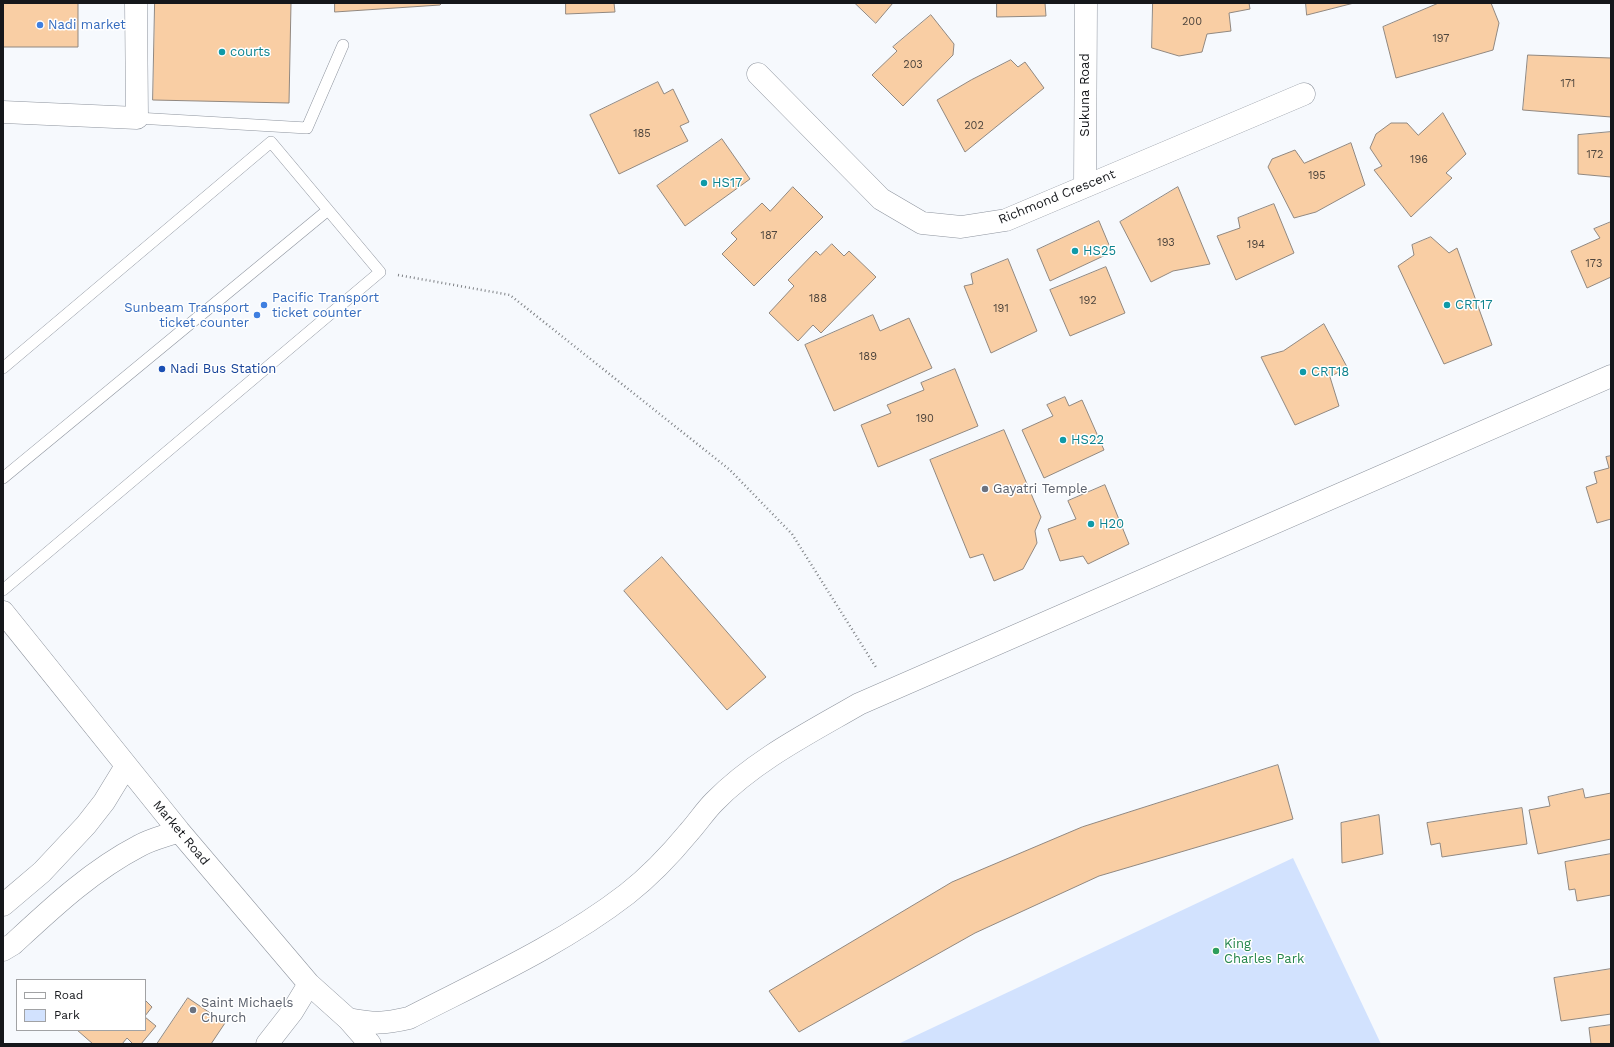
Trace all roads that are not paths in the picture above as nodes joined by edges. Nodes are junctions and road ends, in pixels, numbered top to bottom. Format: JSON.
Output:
{"nodes":[{"id":1,"x":136,"y":3,"type":"edge"},
{"id":2,"x":1086,"y":3,"type":"edge"},
{"id":3,"x":343,"y":45,"type":"dead end"},
{"id":4,"x":758,"y":74,"type":"dead end"},
{"id":5,"x":1304,"y":94,"type":"dead end"},
{"id":6,"x":3,"y":112,"type":"edge"},
{"id":7,"x":137,"y":118,"type":"junction"},
{"id":8,"x":1085,"y":186,"type":"junction"},
{"id":9,"x":328,"y":210,"type":"junction"},
{"id":10,"x":3,"y":368,"type":"edge"},
{"id":11,"x":1611,"y":376,"type":"edge"},
{"id":12,"x":3,"y":478,"type":"edge"},
{"id":13,"x":3,"y":590,"type":"edge"},
{"id":14,"x":3,"y":612,"type":"edge"},
{"id":15,"x":126,"y":766,"type":"junction"},
{"id":16,"x":179,"y":831,"type":"junction"},
{"id":17,"x":3,"y":905,"type":"edge"},
{"id":18,"x":3,"y":950,"type":"edge"},
{"id":19,"x":309,"y":984,"type":"junction"},
{"id":20,"x":348,"y":1019,"type":"junction"},
{"id":21,"x":267,"y":1044,"type":"edge"},
{"id":22,"x":370,"y":1044,"type":"edge"}],
"edges":[{"from":1,"to":7,"type":"main road"},
{"from":2,"to":8,"type":"main road","name":"Sukuna Road"},
{"from":3,"to":7,"type":"lane"},
{"from":4,"to":8,"type":"main road","name":"Richmond Crescent"},
{"from":5,"to":8,"type":"main road","name":"Richmond Crescent"},
{"from":6,"to":7,"type":"main road"},
{"from":9,"to":10,"type":"lane"},
{"from":9,"to":12,"type":"lane"},
{"from":9,"to":13,"type":"lane"},
{"from":11,"to":20,"type":"main road"},
{"from":14,"to":15,"type":"main road","name":"Market Road"},
{"from":15,"to":16,"type":"main road","name":"Market Road"},
{"from":15,"to":17,"type":"main road"},
{"from":16,"to":18,"type":"main road"},
{"from":16,"to":19,"type":"main road","name":"Market Road"},
{"from":19,"to":20,"type":"main road","name":"Market Road"},
{"from":19,"to":21,"type":"main road"},
{"from":20,"to":22,"type":"main road","name":"Market Road"}]}
